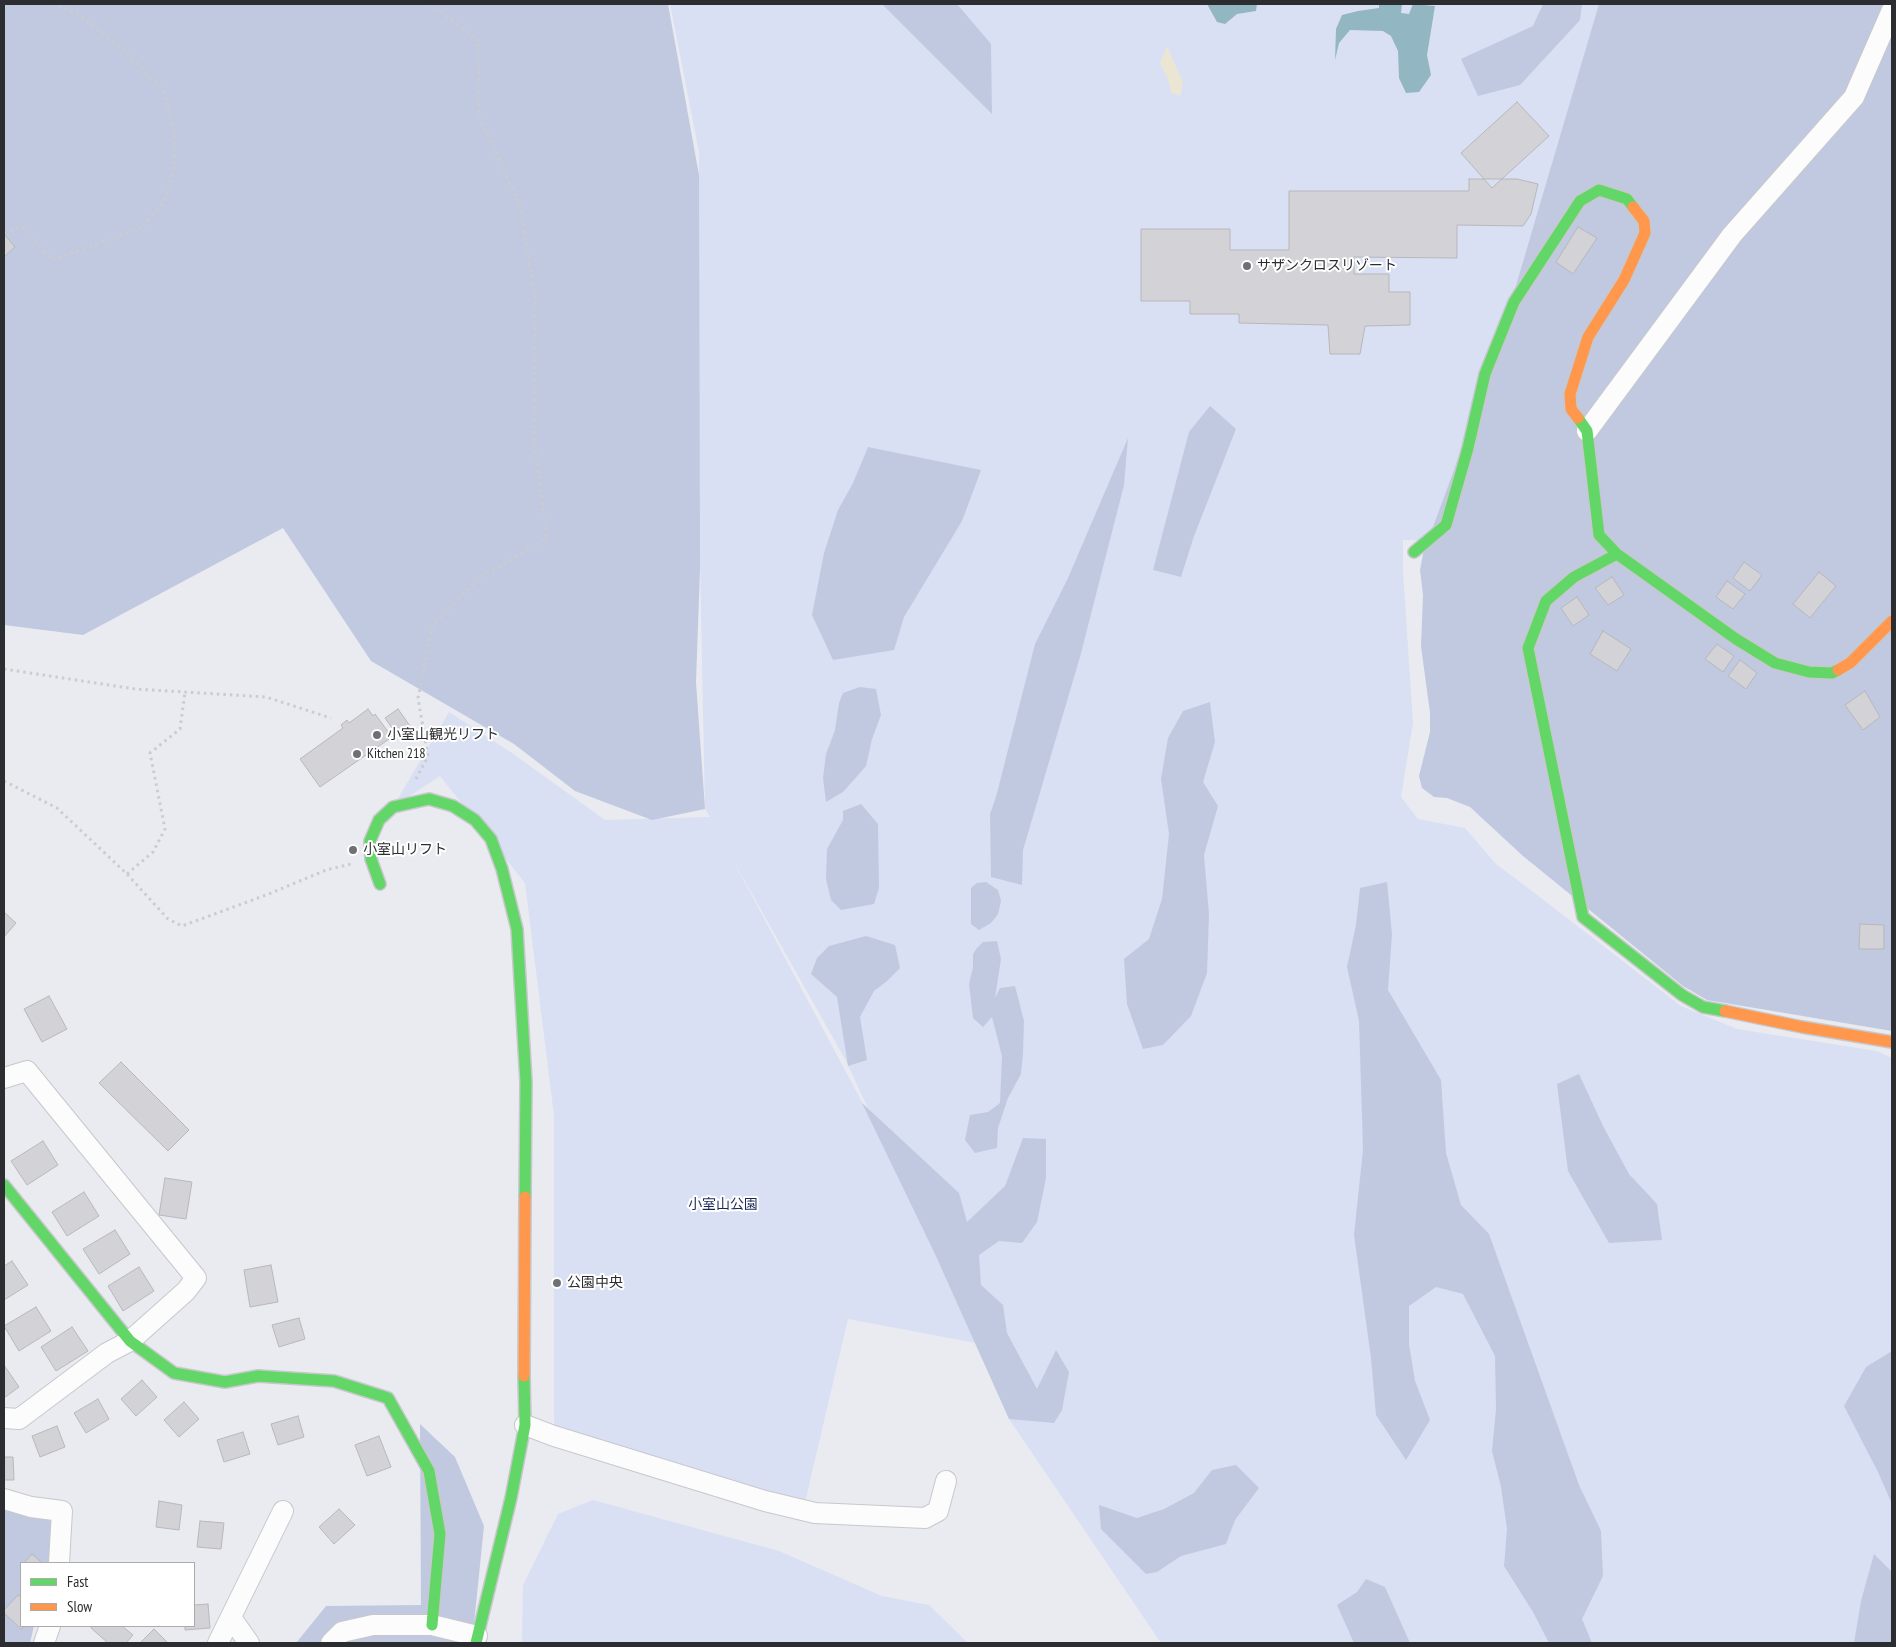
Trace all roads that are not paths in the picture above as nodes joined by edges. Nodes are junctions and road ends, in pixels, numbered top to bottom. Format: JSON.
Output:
{"nodes":[{"id":1,"x":1892,"y":10,"type":"edge"},
{"id":2,"x":1587,"y":431,"type":"junction"},
{"id":3,"x":1414,"y":552,"type":"dead end"},
{"id":4,"x":1617,"y":554,"type":"junction"},
{"id":5,"x":1892,"y":620,"type":"edge"},
{"id":6,"x":380,"y":884,"type":"dead end"},
{"id":7,"x":1892,"y":1042,"type":"edge"},
{"id":8,"x":4,"y":1078,"type":"edge"},
{"id":9,"x":4,"y":1185,"type":"edge"},
{"id":10,"x":130,"y":1341,"type":"junction"},
{"id":11,"x":4,"y":1418,"type":"edge"},
{"id":12,"x":525,"y":1425,"type":"junction"},
{"id":13,"x":946,"y":1481,"type":"dead end"},
{"id":14,"x":4,"y":1499,"type":"edge"},
{"id":15,"x":283,"y":1511,"type":"dead end"},
{"id":16,"x":59,"y":1562,"type":"edge"},
{"id":17,"x":232,"y":1619,"type":"junction"},
{"id":18,"x":432,"y":1625,"type":"junction"},
{"id":19,"x":50,"y":1627,"type":"edge"},
{"id":20,"x":477,"y":1640,"type":"edge"},
{"id":21,"x":44,"y":1643,"type":"edge"},
{"id":22,"x":218,"y":1643,"type":"edge"},
{"id":23,"x":249,"y":1643,"type":"edge"},
{"id":24,"x":331,"y":1643,"type":"edge"}],
"edges":[{"from":1,"to":2,"type":"street"},
{"from":2,"to":3,"type":"street"},
{"from":2,"to":4,"type":"street"},
{"from":4,"to":5,"type":"street"},
{"from":4,"to":7,"type":"street"},
{"from":6,"to":12,"type":"street"},
{"from":8,"to":10,"type":"street"},
{"from":9,"to":10,"type":"street"},
{"from":10,"to":11,"type":"street"},
{"from":10,"to":18,"type":"street"},
{"from":12,"to":13,"type":"street"},
{"from":12,"to":20,"type":"street"},
{"from":14,"to":16,"type":"street"},
{"from":15,"to":17,"type":"street"},
{"from":17,"to":22,"type":"street"},
{"from":17,"to":23,"type":"street"},
{"from":18,"to":20,"type":"street"},
{"from":18,"to":24,"type":"street"},
{"from":19,"to":21,"type":"street"}]}
